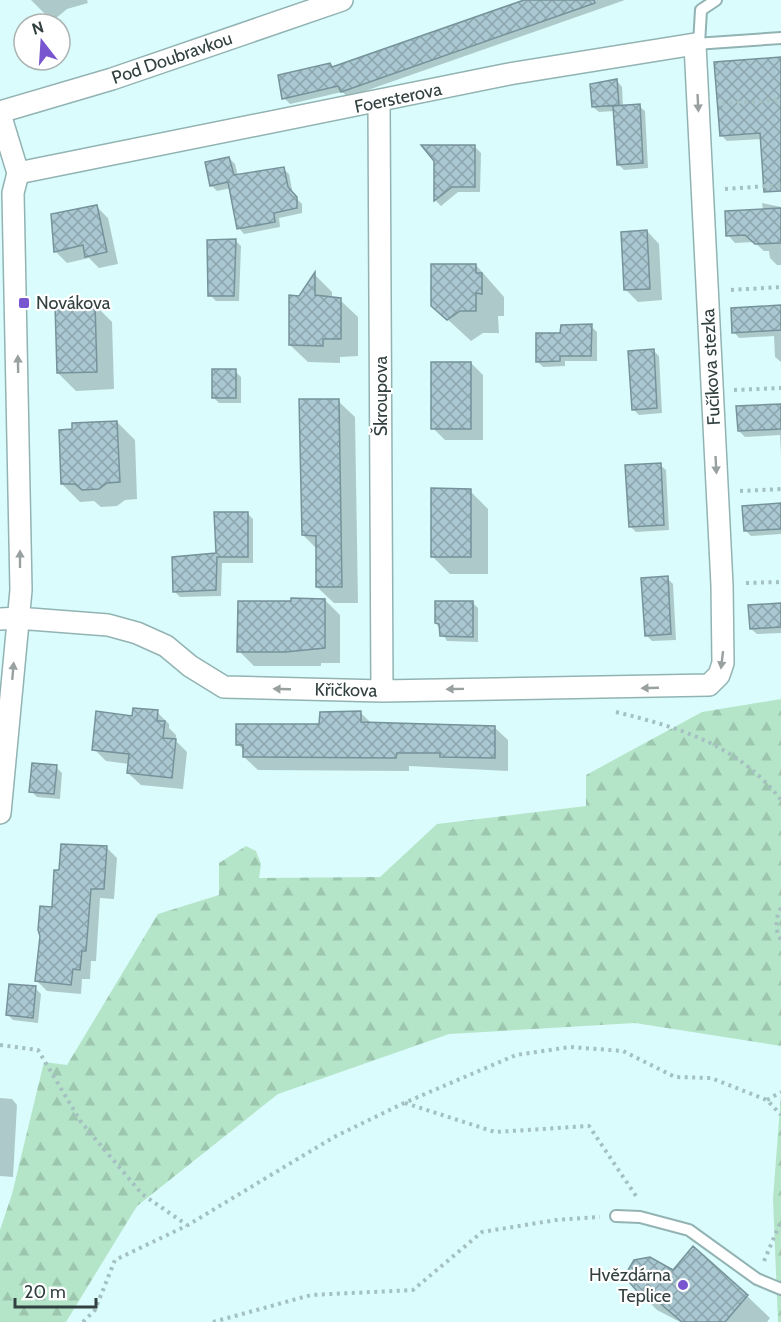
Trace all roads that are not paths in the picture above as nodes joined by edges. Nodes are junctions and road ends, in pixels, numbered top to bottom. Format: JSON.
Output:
{"nodes":[{"id":1,"x":342,"y":0,"type":"edge"},
{"id":2,"x":716,"y":0,"type":"edge"},
{"id":3,"x":781,"y":38,"type":"edge"},
{"id":4,"x":697,"y":44,"type":"junction"},
{"id":5,"x":380,"y":102,"type":"junction"},
{"id":6,"x":0,"y":113,"type":"edge"},
{"id":7,"x":18,"y":173,"type":"junction"},
{"id":8,"x":9,"y":618,"type":"edge"},
{"id":9,"x":708,"y":685,"type":"joint"},
{"id":10,"x":382,"y":691,"type":"junction"},
{"id":11,"x":0,"y":813,"type":"edge"},
{"id":12,"x":616,"y":1216,"type":"road end"},
{"id":13,"x":781,"y":1289,"type":"edge"}],
"edges":[{"from":1,"to":6,"type":"street","name":"Pod Doubravkou"},
{"from":2,"to":4,"type":"lane"},
{"from":3,"to":4,"type":"lane","name":"Foersterova"},
{"from":4,"to":5,"type":"street","name":"Foersterova"},
{"from":4,"to":9,"type":"street","name":"Fučíkova stezka","one_way":true},
{"from":5,"to":7,"type":"street","name":"Foersterova"},
{"from":5,"to":10,"type":"street","name":"Škroupova"},
{"from":6,"to":7,"type":"street"},
{"from":8,"to":7,"type":"street","one_way":true},
{"from":10,"to":8,"type":"street","name":"Křičkova","one_way":true},
{"from":11,"to":8,"type":"street","one_way":true},
{"from":9,"to":10,"type":"street","name":"Křičkova","one_way":true},
{"from":12,"to":13,"type":"lane"}]}
